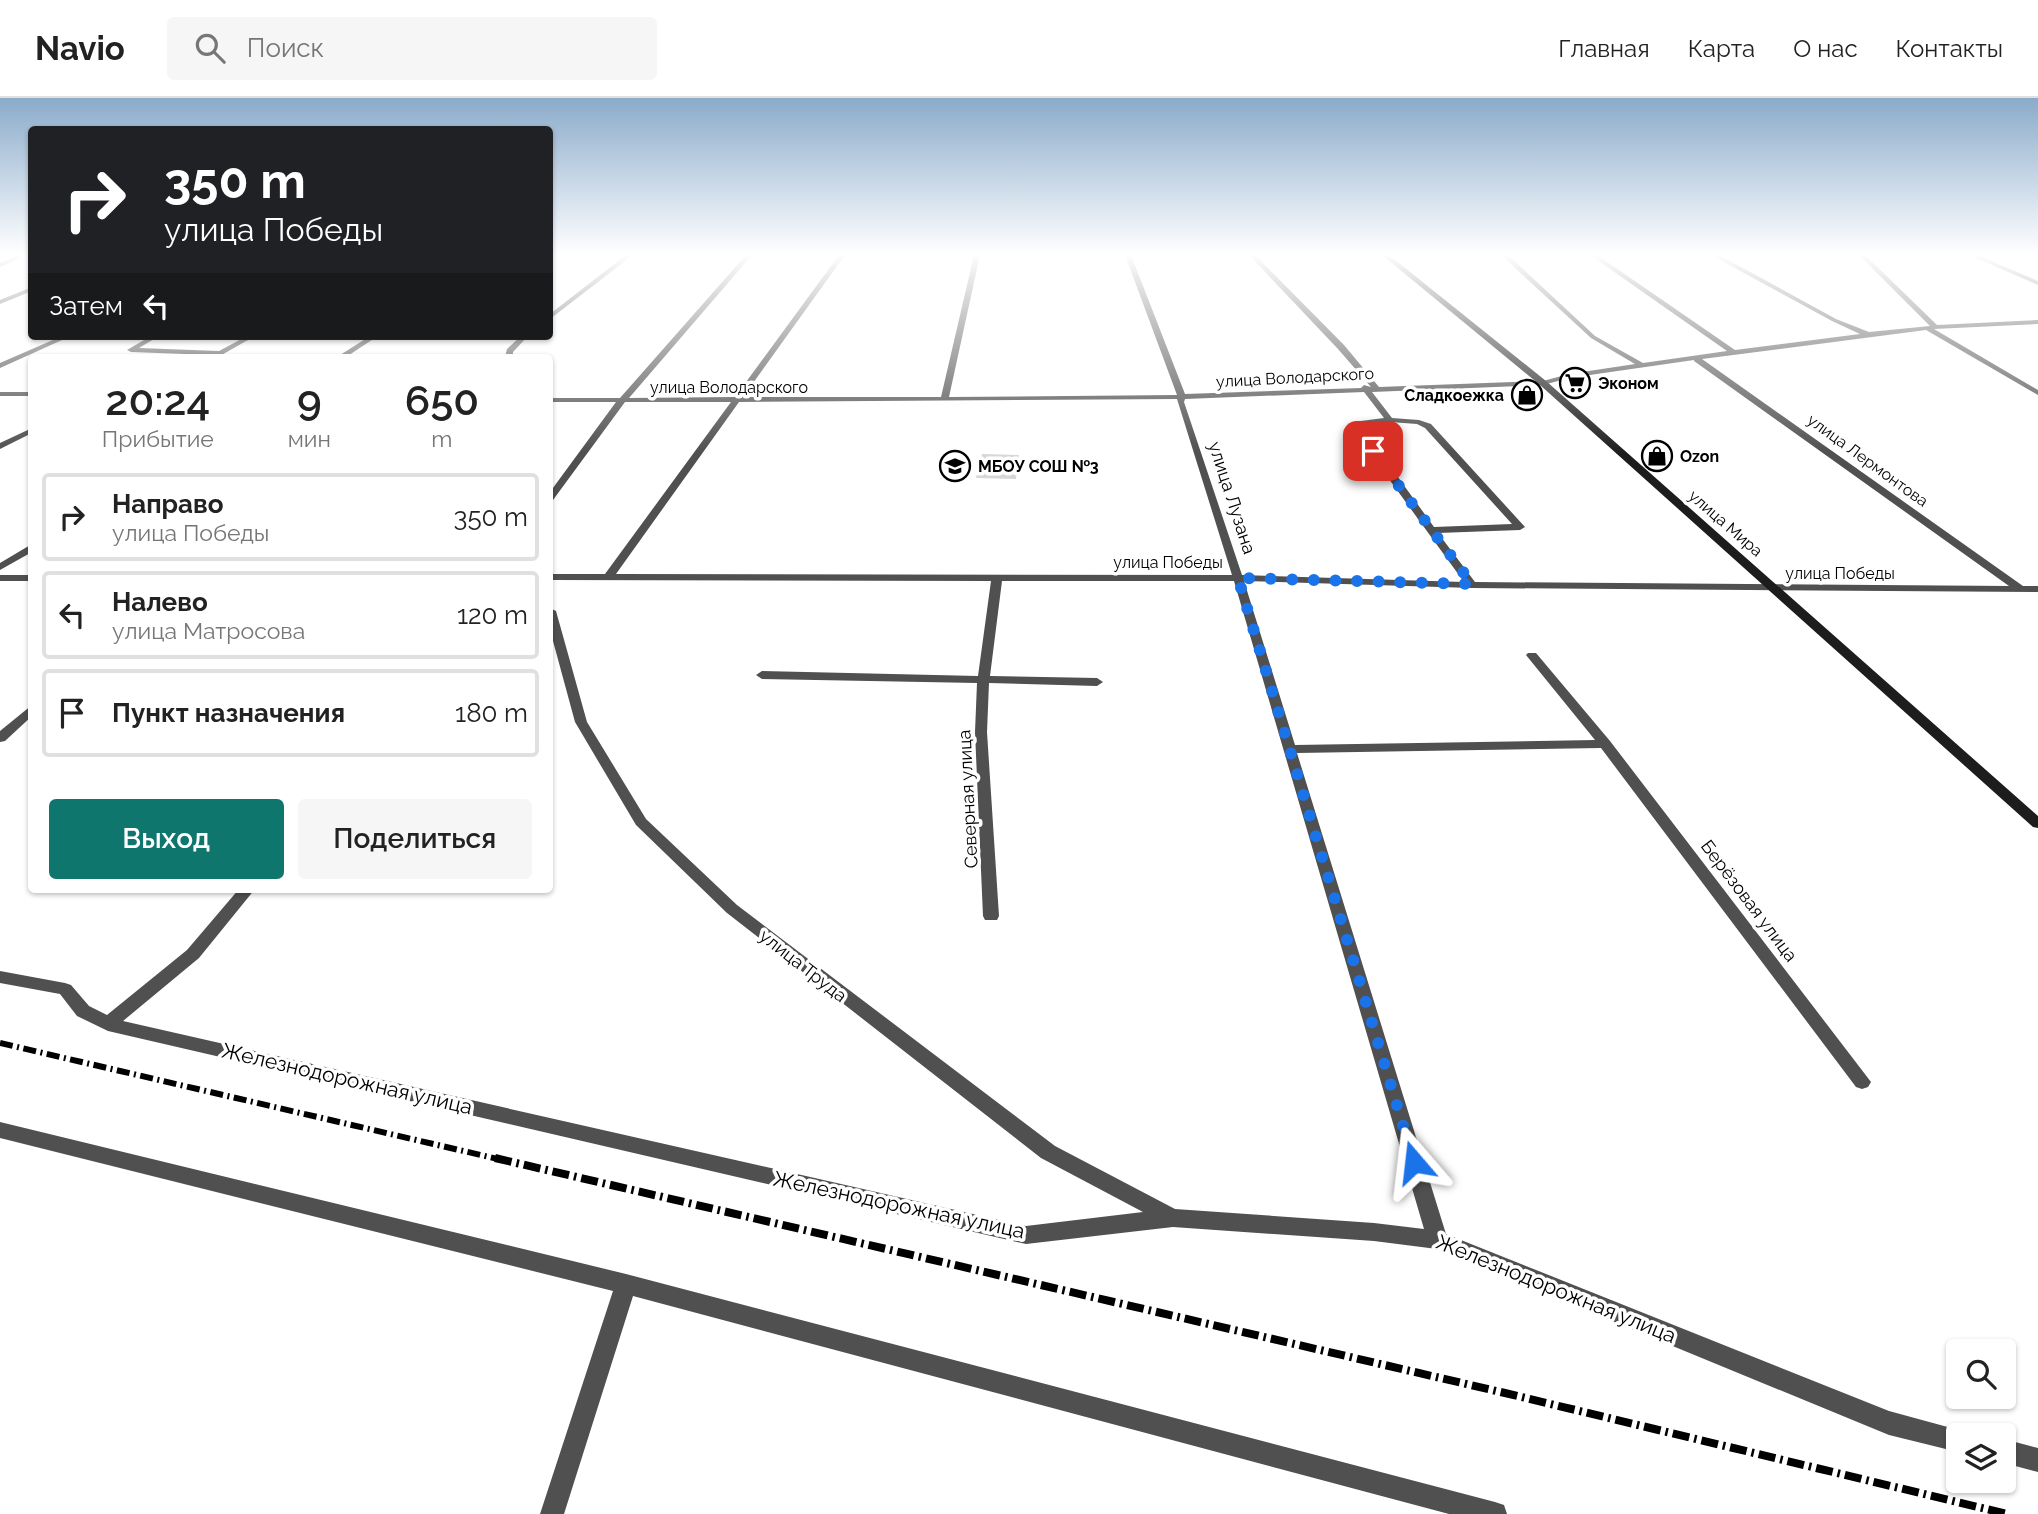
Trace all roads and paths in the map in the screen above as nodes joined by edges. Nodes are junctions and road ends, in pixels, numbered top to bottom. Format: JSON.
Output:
{"nodes":[{"id":1,"x":687,"y":321,"type":"edge"},
{"id":2,"x":794,"y":321,"type":"edge"},
{"id":3,"x":962,"y":321,"type":"edge"},
{"id":4,"x":1153,"y":321,"type":"edge"},
{"id":5,"x":1317,"y":321,"type":"edge"},
{"id":6,"x":1467,"y":321,"type":"edge"},
{"id":7,"x":1576,"y":321,"type":"edge"},
{"id":8,"x":1689,"y":321,"type":"edge"},
{"id":9,"x":1836,"y":321,"type":"edge"},
{"id":10,"x":1924,"y":321,"type":"edge"},
{"id":11,"x":2038,"y":322,"type":"edge"},
{"id":12,"x":1931,"y":328,"type":"junction"},
{"id":13,"x":1868,"y":335,"type":"junction"},
{"id":14,"x":59,"y":340,"type":"edge"},
{"id":15,"x":149,"y":340,"type":"edge"},
{"id":16,"x":244,"y":340,"type":"edge"},
{"id":17,"x":369,"y":340,"type":"edge"},
{"id":18,"x":521,"y":340,"type":"edge"},
{"id":19,"x":1735,"y":353,"type":"junction"},
{"id":20,"x":199,"y":354,"type":"edge"},
{"id":21,"x":218,"y":354,"type":"edge"},
{"id":22,"x":346,"y":354,"type":"edge"},
{"id":23,"x":510,"y":354,"type":"edge"},
{"id":24,"x":1697,"y":359,"type":"junction"},
{"id":25,"x":0,"y":366,"type":"edge"},
{"id":26,"x":1644,"y":366,"type":"junction"},
{"id":27,"x":2007,"y":376,"type":"junction"},
{"id":28,"x":1543,"y":383,"type":"junction"},
{"id":29,"x":2038,"y":383,"type":"edge"},
{"id":30,"x":1364,"y":387,"type":"junction"},
{"id":31,"x":1376,"y":387,"type":"junction"},
{"id":32,"x":2038,"y":393,"type":"edge"},
{"id":33,"x":0,"y":394,"type":"edge"},
{"id":34,"x":28,"y":394,"type":"edge"},
{"id":35,"x":1182,"y":397,"type":"junction"},
{"id":36,"x":553,"y":400,"type":"edge"},
{"id":37,"x":619,"y":400,"type":"junction"},
{"id":38,"x":944,"y":400,"type":"junction"},
{"id":39,"x":735,"y":402,"type":"junction"},
{"id":40,"x":1390,"y":419,"type":"junction"},
{"id":41,"x":28,"y":432,"type":"edge"},
{"id":42,"x":0,"y":446,"type":"edge"},
{"id":43,"x":553,"y":494,"type":"edge"},
{"id":44,"x":1433,"y":530,"type":"junction"},
{"id":45,"x":28,"y":550,"type":"edge"},
{"id":46,"x":0,"y":567,"type":"edge"},
{"id":47,"x":553,"y":577,"type":"edge"},
{"id":48,"x":608,"y":577,"type":"junction"},
{"id":49,"x":996,"y":577,"type":"junction"},
{"id":50,"x":0,"y":578,"type":"edge"},
{"id":51,"x":28,"y":578,"type":"edge"},
{"id":52,"x":1238,"y":578,"type":"junction"},
{"id":53,"x":1472,"y":584,"type":"junction"},
{"id":54,"x":1777,"y":588,"type":"junction"},
{"id":55,"x":2021,"y":589,"type":"junction"},
{"id":56,"x":2038,"y":589,"type":"edge"},
{"id":57,"x":553,"y":622,"type":"edge"},
{"id":58,"x":1532,"y":655,"type":"dead end"},
{"id":59,"x":762,"y":675,"type":"dead end"},
{"id":60,"x":983,"y":681,"type":"junction"},
{"id":61,"x":1097,"y":682,"type":"dead end"},
{"id":62,"x":28,"y":712,"type":"edge"},
{"id":63,"x":0,"y":737,"type":"edge"},
{"id":64,"x":1605,"y":744,"type":"junction"},
{"id":65,"x":1288,"y":749,"type":"junction"},
{"id":66,"x":2038,"y":824,"type":"edge"},
{"id":67,"x":244,"y":893,"type":"edge"},
{"id":68,"x":992,"y":916,"type":"dead end"},
{"id":69,"x":0,"y":977,"type":"edge"},
{"id":70,"x":108,"y":1024,"type":"junction"},
{"id":71,"x":1862,"y":1082,"type":"dead end"},
{"id":72,"x":0,"y":1129,"type":"edge"},
{"id":73,"x":1173,"y":1218,"type":"junction"},
{"id":74,"x":1438,"y":1240,"type":"junction"},
{"id":75,"x":626,"y":1284,"type":"junction"},
{"id":76,"x":1946,"y":1437,"type":"edge"},
{"id":77,"x":2016,"y":1454,"type":"edge"},
{"id":78,"x":2038,"y":1460,"type":"edge"},
{"id":79,"x":552,"y":1514,"type":"edge"},
{"id":80,"x":1495,"y":1514,"type":"edge"}],
"edges":[{"from":1,"to":37,"type":"street"},
{"from":2,"to":39,"type":"street"},
{"from":3,"to":38,"type":"street"},
{"from":4,"to":35,"type":"street","name":"улица Лузана"},
{"from":5,"to":31,"type":"street"},
{"from":6,"to":28,"type":"main road","name":"улица Мира"},
{"from":7,"to":26,"type":"street"},
{"from":8,"to":19,"type":"street"},
{"from":9,"to":13,"type":"street"},
{"from":10,"to":12,"type":"street"},
{"from":11,"to":12,"type":"street","name":"улица Володарского"},
{"from":12,"to":13,"type":"street","name":"улица Володарского"},
{"from":12,"to":27,"type":"street"},
{"from":13,"to":19,"type":"street","name":"улица Володарского"},
{"from":14,"to":25,"type":"street"},
{"from":15,"to":20,"type":"street"},
{"from":16,"to":21,"type":"street"},
{"from":17,"to":22,"type":"street"},
{"from":18,"to":23,"type":"street"},
{"from":19,"to":24,"type":"street","name":"улица Володарского"},
{"from":24,"to":26,"type":"street","name":"улица Володарского"},
{"from":24,"to":55,"type":"street","name":"улица Лермонтова"},
{"from":26,"to":28,"type":"street","name":"улица Володарского"},
{"from":27,"to":29,"type":"street"},
{"from":27,"to":32,"type":"street"},
{"from":28,"to":31,"type":"street","name":"улица Володарского"},
{"from":28,"to":54,"type":"main road","name":"улица Мира"},
{"from":30,"to":31,"type":"street","name":"улица Володарского"},
{"from":30,"to":35,"type":"street","name":"улица Володарского"},
{"from":30,"to":40,"type":"street"},
{"from":33,"to":34,"type":"street"},
{"from":35,"to":38,"type":"street","name":"улица Володарского"},
{"from":35,"to":52,"type":"street","name":"улица Лузана"},
{"from":36,"to":37,"type":"street","name":"улица Володарского"},
{"from":37,"to":39,"type":"street","name":"улица Володарского"},
{"from":37,"to":43,"type":"street"},
{"from":38,"to":39,"type":"street","name":"улица Володарского"},
{"from":39,"to":48,"type":"street"},
{"from":40,"to":44,"type":"street"},
{"from":40,"to":44,"type":"street"},
{"from":41,"to":42,"type":"street"},
{"from":44,"to":53,"type":"street"},
{"from":45,"to":46,"type":"street"},
{"from":47,"to":48,"type":"street","name":"улица Победы"},
{"from":48,"to":49,"type":"street","name":"улица Победы"},
{"from":49,"to":52,"type":"street","name":"улица Победы"},
{"from":49,"to":60,"type":"street","name":"Северная улица"},
{"from":50,"to":51,"type":"street"},
{"from":52,"to":53,"type":"street","name":"улица Победы"},
{"from":52,"to":65,"type":"street","name":"улица Лузана"},
{"from":53,"to":54,"type":"street","name":"улица Победы"},
{"from":54,"to":55,"type":"street","name":"улица Победы"},
{"from":54,"to":66,"type":"main road","name":"улица Мира"},
{"from":55,"to":56,"type":"street","name":"улица Победы"},
{"from":57,"to":73,"type":"street","name":"улица Труда"},
{"from":58,"to":64,"type":"street","name":"Берёзовая улица"},
{"from":59,"to":60,"type":"street"},
{"from":60,"to":61,"type":"street"},
{"from":60,"to":68,"type":"street","name":"Северная улица"},
{"from":62,"to":63,"type":"street"},
{"from":64,"to":65,"type":"street"},
{"from":64,"to":71,"type":"street","name":"Берёзовая улица"},
{"from":65,"to":74,"type":"street","name":"улица Лузана"},
{"from":67,"to":70,"type":"street"},
{"from":69,"to":70,"type":"street","name":"Железнодорожная улица"},
{"from":70,"to":73,"type":"street","name":"Железнодорожная улица"},
{"from":72,"to":75,"type":"street"},
{"from":73,"to":74,"type":"street","name":"Железнодорожная улица"},
{"from":74,"to":76,"type":"street","name":"Железнодорожная улица"},
{"from":75,"to":79,"type":"street"},
{"from":75,"to":80,"type":"street"},
{"from":77,"to":78,"type":"street"}]}
